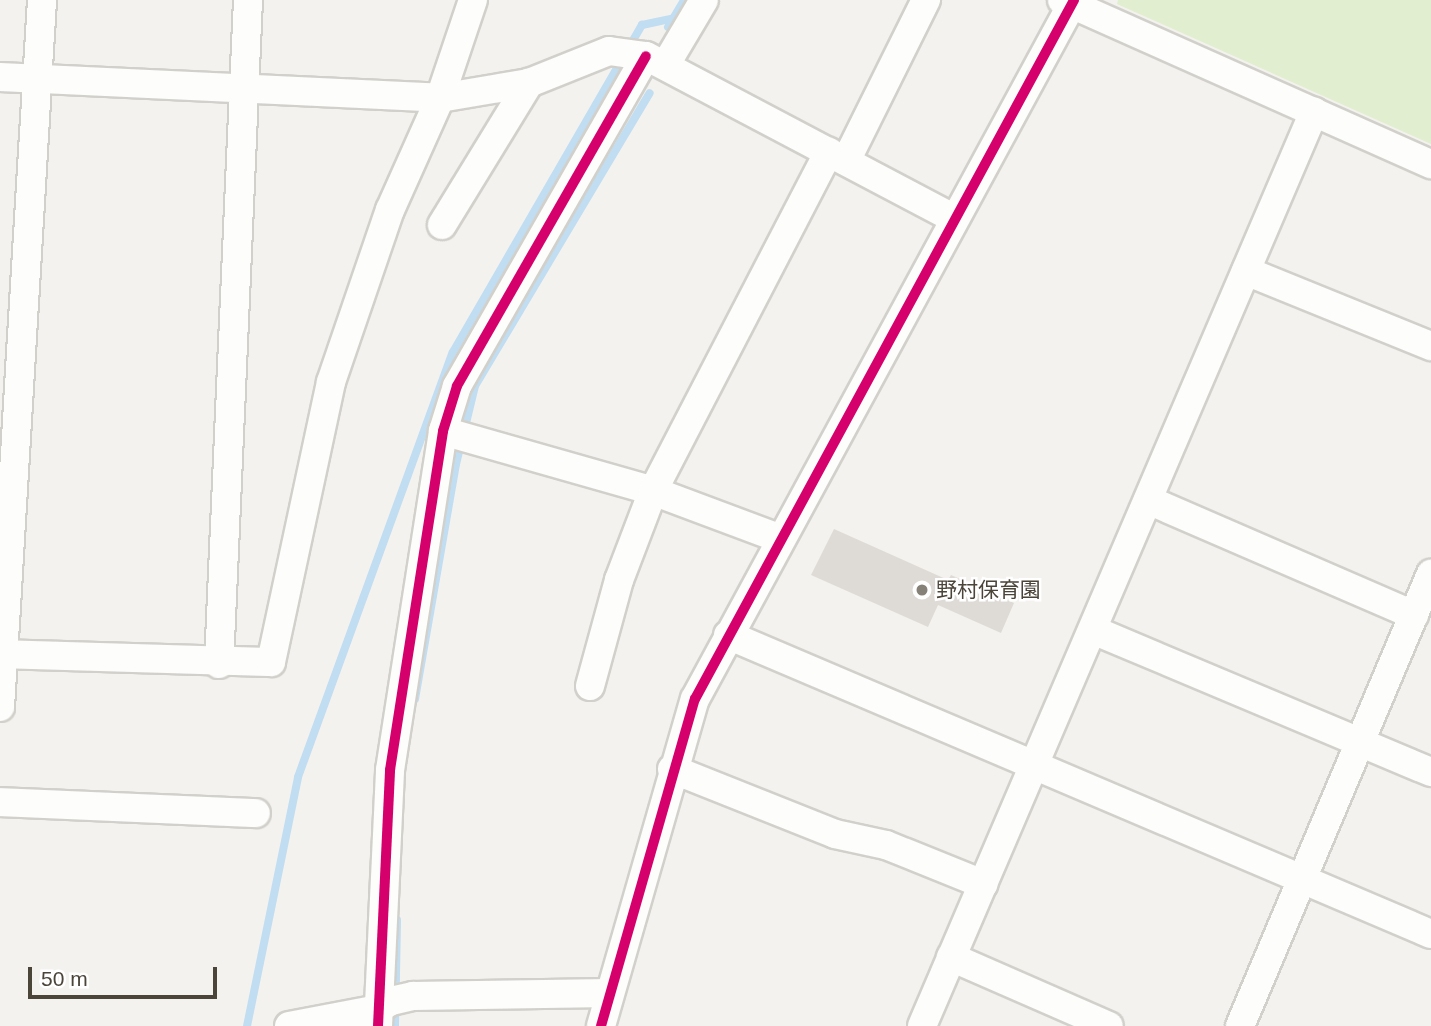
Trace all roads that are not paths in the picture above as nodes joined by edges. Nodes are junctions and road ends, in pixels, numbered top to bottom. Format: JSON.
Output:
{"nodes":[{"id":1,"x":42,"y":0,"type":"edge"},
{"id":2,"x":248,"y":0,"type":"edge"},
{"id":3,"x":473,"y":0,"type":"edge"},
{"id":4,"x":704,"y":0,"type":"edge"},
{"id":5,"x":926,"y":0,"type":"edge"},
{"id":6,"x":1069,"y":1,"type":"edge"},
{"id":7,"x":656,"y":60,"type":"junction"},
{"id":8,"x":0,"y":77,"type":"edge"},
{"id":9,"x":39,"y":79,"type":"junction"},
{"id":10,"x":529,"y":83,"type":"junction"},
{"id":11,"x":243,"y":90,"type":"junction"},
{"id":12,"x":440,"y":98,"type":"junction"},
{"id":13,"x":1314,"y":112,"type":"junction"},
{"id":14,"x":837,"y":157,"type":"junction"},
{"id":15,"x":1431,"y":164,"type":"edge"},
{"id":16,"x":955,"y":219,"type":"junction"},
{"id":17,"x":442,"y":225,"type":"dead end"},
{"id":18,"x":1246,"y":271,"type":"junction"},
{"id":19,"x":1431,"y":346,"type":"edge"},
{"id":20,"x":459,"y":435,"type":"junction"},
{"id":21,"x":653,"y":491,"type":"junction"},
{"id":22,"x":1148,"y":500,"type":"junction"},
{"id":23,"x":779,"y":538,"type":"junction"},
{"id":24,"x":1431,"y":575,"type":"edge"},
{"id":25,"x":1414,"y":615,"type":"junction"},
{"id":26,"x":1093,"y":629,"type":"junction"},
{"id":27,"x":728,"y":635,"type":"junction"},
{"id":28,"x":3,"y":654,"type":"edge"},
{"id":29,"x":219,"y":664,"type":"junction"},
{"id":30,"x":590,"y":685,"type":"dead end"},
{"id":31,"x":0,"y":707,"type":"edge"},
{"id":32,"x":1361,"y":743,"type":"junction"},
{"id":33,"x":1033,"y":762,"type":"junction"},
{"id":34,"x":672,"y":769,"type":"junction"},
{"id":35,"x":1431,"y":772,"type":"edge"},
{"id":36,"x":0,"y":802,"type":"edge"},
{"id":37,"x":256,"y":813,"type":"dead end"},
{"id":38,"x":1304,"y":878,"type":"junction"},
{"id":39,"x":983,"y":884,"type":"junction"},
{"id":40,"x":1431,"y":934,"type":"edge"},
{"id":41,"x":951,"y":957,"type":"junction"},
{"id":42,"x":609,"y":993,"type":"junction"},
{"id":43,"x":390,"y":1008,"type":"edge"},
{"id":44,"x":289,"y":1026,"type":"edge"},
{"id":45,"x":601,"y":1026,"type":"edge"},
{"id":46,"x":922,"y":1026,"type":"edge"},
{"id":47,"x":1109,"y":1026,"type":"edge"},
{"id":48,"x":1240,"y":1026,"type":"edge"}],
"edges":[{"from":1,"to":9,"type":"street"},
{"from":2,"to":11,"type":"street"},
{"from":3,"to":12,"type":"street"},
{"from":4,"to":7,"type":"street"},
{"from":5,"to":14,"type":"street"},
{"from":6,"to":13,"type":"street"},
{"from":6,"to":16,"type":"street"},
{"from":7,"to":10,"type":"street"},
{"from":7,"to":14,"type":"street"},
{"from":7,"to":20,"type":"street"},
{"from":8,"to":9,"type":"street"},
{"from":9,"to":11,"type":"street"},
{"from":9,"to":28,"type":"street"},
{"from":10,"to":12,"type":"street"},
{"from":10,"to":17,"type":"street"},
{"from":11,"to":12,"type":"street"},
{"from":11,"to":29,"type":"street"},
{"from":12,"to":29,"type":"street"},
{"from":13,"to":15,"type":"street"},
{"from":13,"to":18,"type":"street"},
{"from":14,"to":16,"type":"street"},
{"from":14,"to":21,"type":"street"},
{"from":16,"to":23,"type":"street"},
{"from":18,"to":19,"type":"street"},
{"from":18,"to":22,"type":"street"},
{"from":20,"to":21,"type":"street"},
{"from":20,"to":43,"type":"street"},
{"from":21,"to":23,"type":"street"},
{"from":21,"to":30,"type":"street"},
{"from":22,"to":25,"type":"street"},
{"from":22,"to":26,"type":"street"},
{"from":23,"to":27,"type":"street"},
{"from":24,"to":25,"type":"street"},
{"from":25,"to":32,"type":"street"},
{"from":26,"to":32,"type":"street"},
{"from":26,"to":33,"type":"street"},
{"from":27,"to":33,"type":"street"},
{"from":27,"to":34,"type":"street"},
{"from":28,"to":29,"type":"street"},
{"from":28,"to":31,"type":"street"},
{"from":32,"to":35,"type":"street"},
{"from":32,"to":38,"type":"street"},
{"from":33,"to":38,"type":"street"},
{"from":33,"to":39,"type":"street"},
{"from":34,"to":39,"type":"street"},
{"from":34,"to":42,"type":"street"},
{"from":36,"to":37,"type":"street"},
{"from":38,"to":40,"type":"street"},
{"from":38,"to":48,"type":"street"},
{"from":39,"to":41,"type":"street"},
{"from":41,"to":46,"type":"street"},
{"from":41,"to":47,"type":"street"},
{"from":42,"to":43,"type":"street"},
{"from":42,"to":45,"type":"street"},
{"from":43,"to":44,"type":"street"}]}
